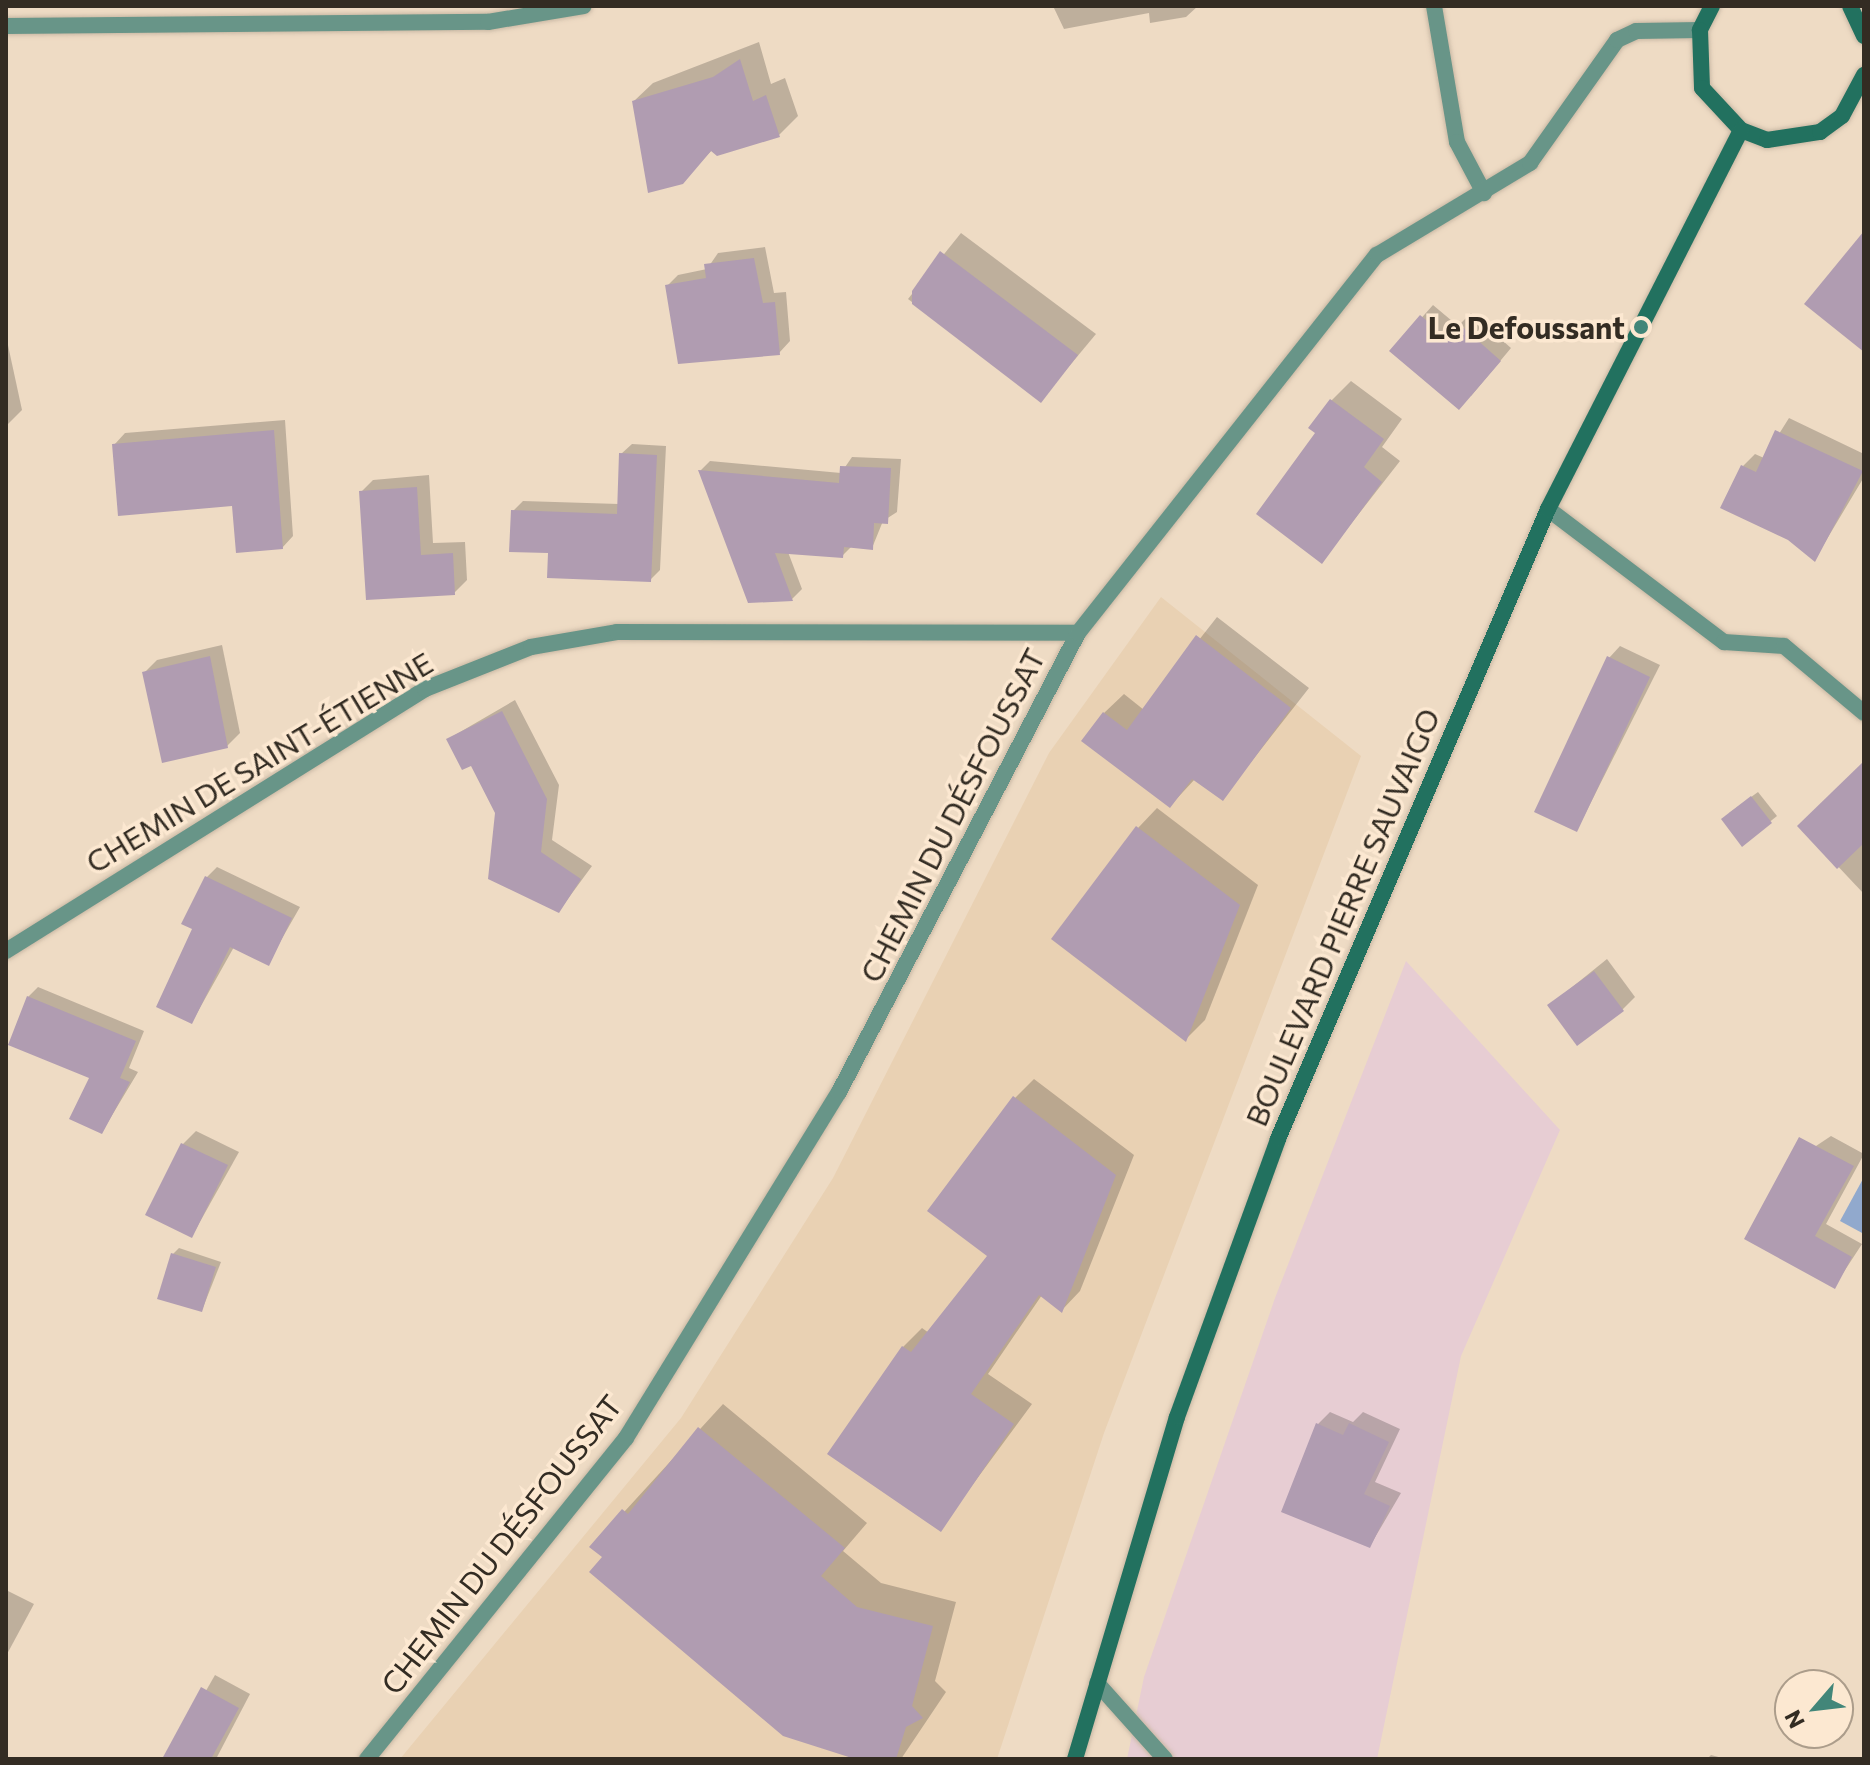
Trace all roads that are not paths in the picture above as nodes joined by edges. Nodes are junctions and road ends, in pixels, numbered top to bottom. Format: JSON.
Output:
{"nodes":[{"id":1,"x":584,"y":6,"type":"edge"},
{"id":2,"x":1434,"y":6,"type":"edge"},
{"id":3,"x":1712,"y":6,"type":"edge"},
{"id":4,"x":1850,"y":6,"type":"edge"},
{"id":5,"x":6,"y":26,"type":"edge"},
{"id":6,"x":1700,"y":30,"type":"junction"},
{"id":7,"x":1864,"y":36,"type":"edge"},
{"id":8,"x":1862,"y":84,"type":"edge"},
{"id":9,"x":1741,"y":130,"type":"junction"},
{"id":10,"x":1484,"y":193,"type":"junction"},
{"id":11,"x":1548,"y":509,"type":"junction"},
{"id":12,"x":1078,"y":633,"type":"junction"},
{"id":13,"x":1864,"y":713,"type":"edge"},
{"id":14,"x":6,"y":951,"type":"edge"},
{"id":15,"x":1097,"y":1683,"type":"junction"},
{"id":16,"x":367,"y":1759,"type":"edge"},
{"id":17,"x":1075,"y":1759,"type":"edge"},
{"id":18,"x":1165,"y":1759,"type":"edge"}],
"edges":[{"from":1,"to":5,"type":"street"},
{"from":2,"to":10,"type":"street"},
{"from":3,"to":6,"type":"main road"},
{"from":4,"to":7,"type":"main road"},
{"from":6,"to":9,"type":"main road"},
{"from":6,"to":10,"type":"street","name":"CHEMIN DU DÉSFOUSSAT"},
{"from":8,"to":9,"type":"main road"},
{"from":9,"to":11,"type":"main road","name":"BOULEVARD PIERRE SAUVAIGO"},
{"from":10,"to":12,"type":"street","name":"CHEMIN DU DÉSFOUSSAT"},
{"from":11,"to":13,"type":"street"},
{"from":11,"to":15,"type":"main road","name":"BOULEVARD PIERRE SAUVAIGO"},
{"from":12,"to":14,"type":"street","name":"CHEMIN DE SAINT-ÉTIENNE"},
{"from":12,"to":16,"type":"street","name":"CHEMIN DU DÉSFOUSSAT"},
{"from":15,"to":17,"type":"main road","name":"BOULEVARD PIERRE SAUVAIGO"},
{"from":15,"to":18,"type":"street"}]}
